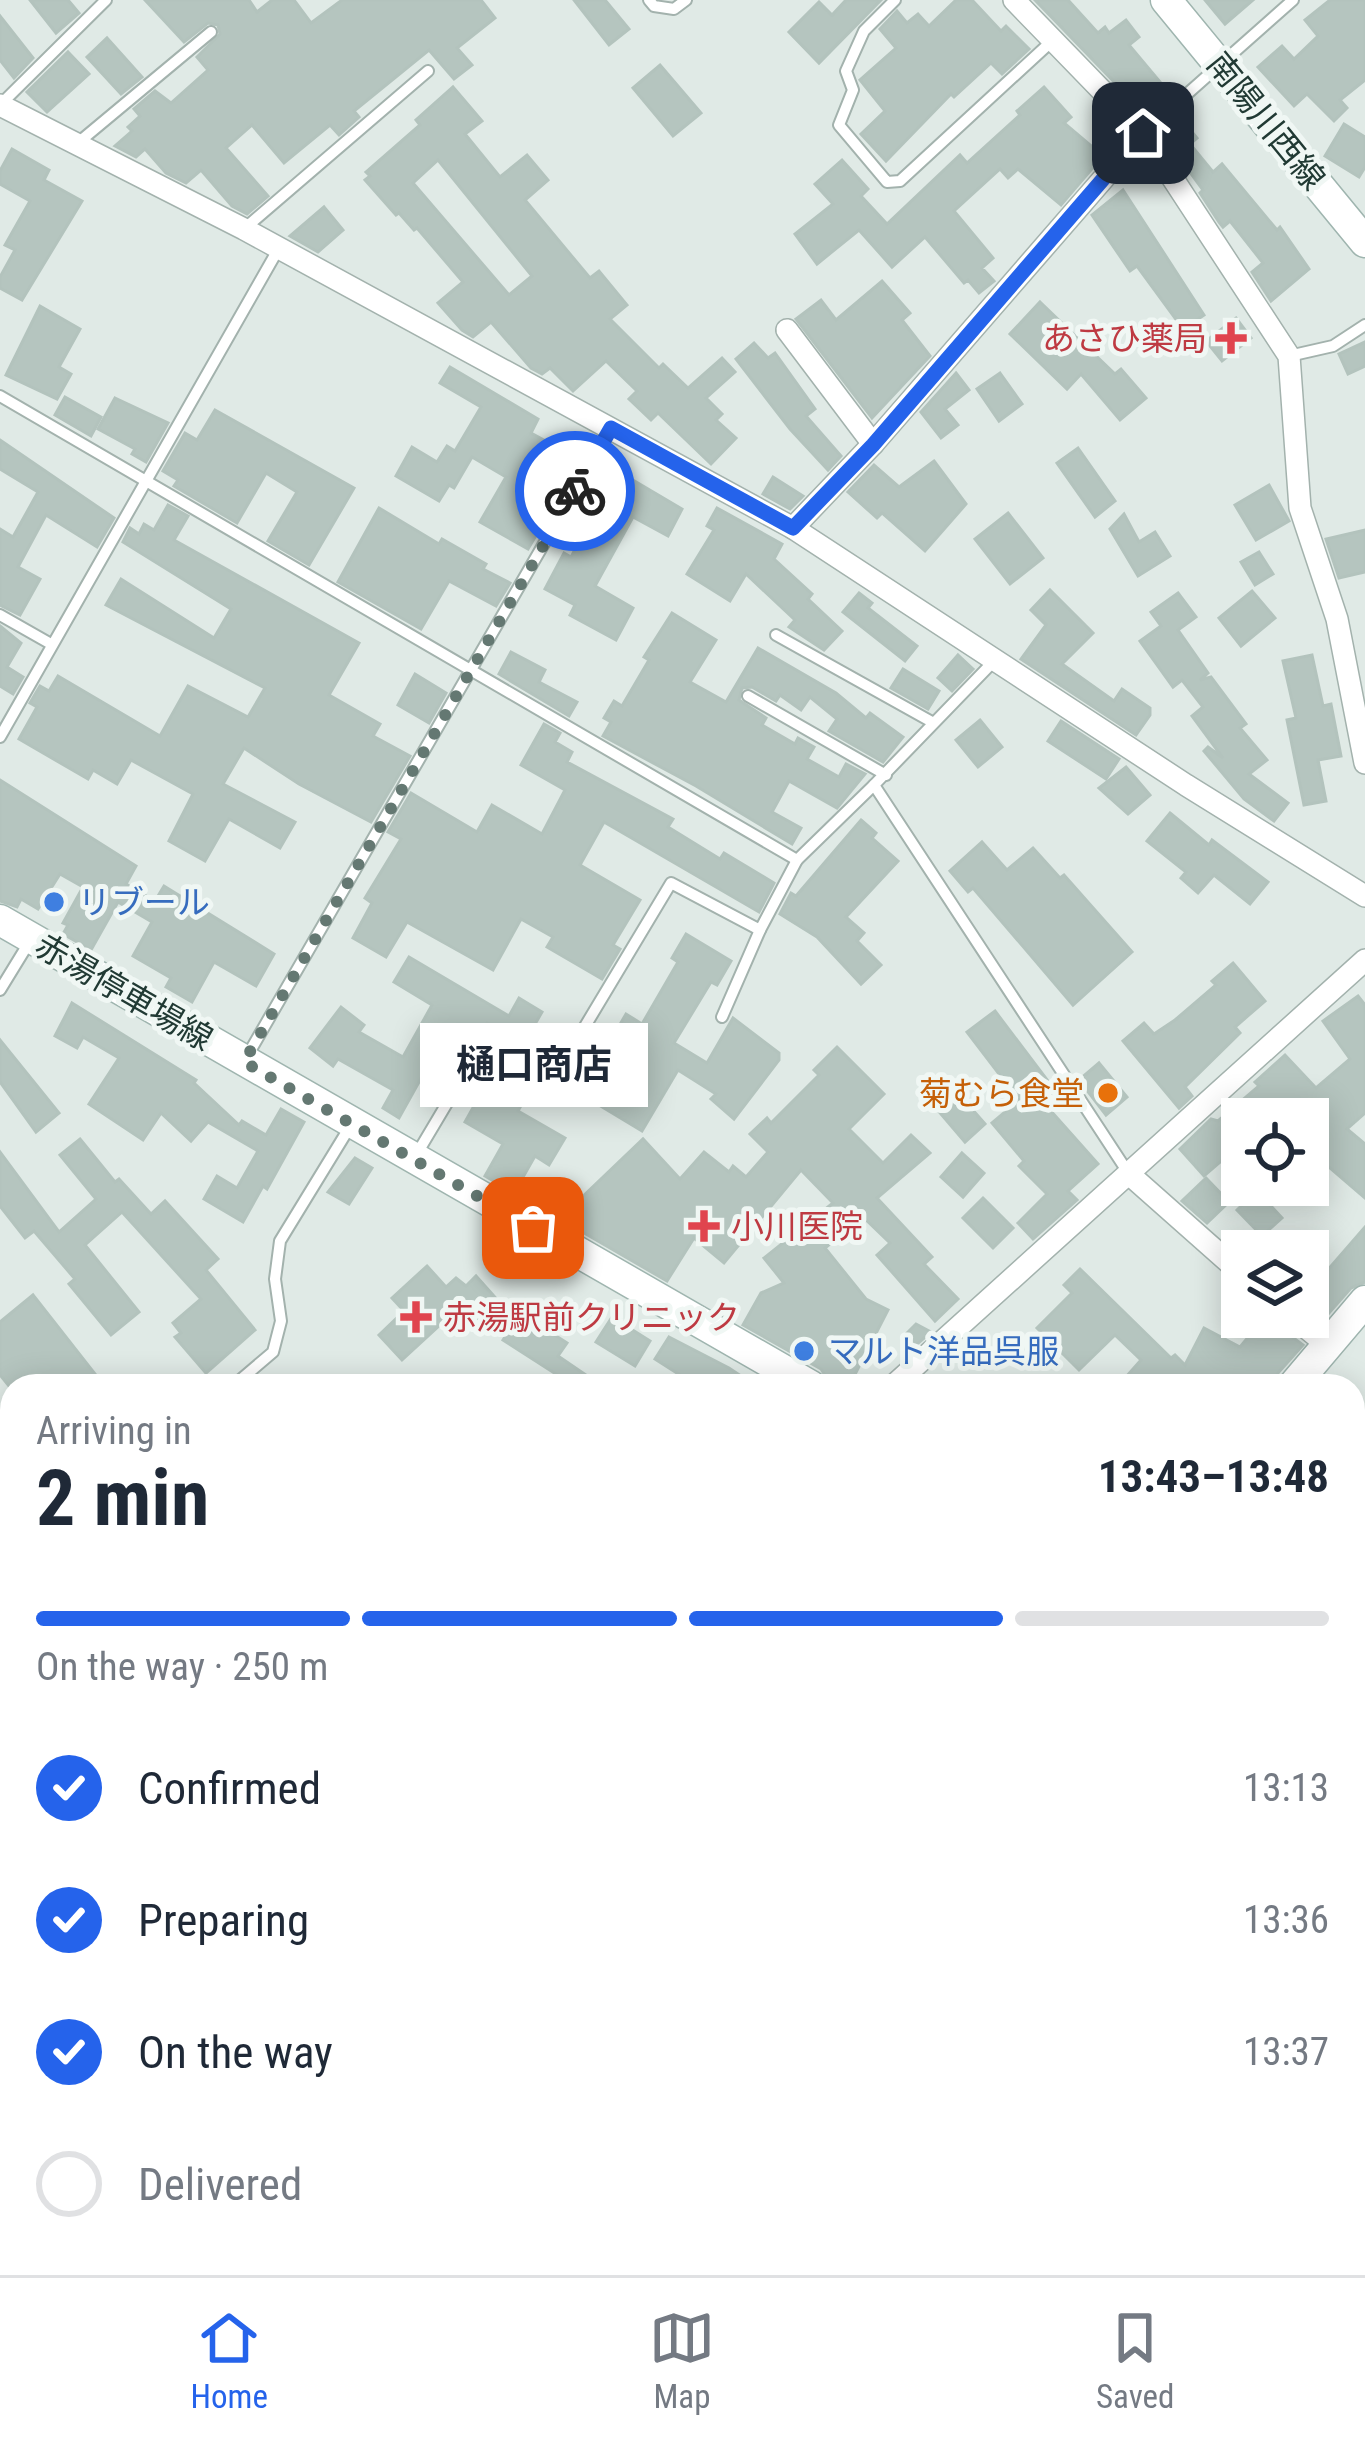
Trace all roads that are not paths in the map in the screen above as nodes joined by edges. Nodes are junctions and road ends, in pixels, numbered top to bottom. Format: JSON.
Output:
{"nodes":[{"id":1,"x":106,"y":0,"type":"edge"},
{"id":2,"x":649,"y":0,"type":"edge"},
{"id":3,"x":686,"y":0,"type":"edge"},
{"id":4,"x":895,"y":0,"type":"edge"},
{"id":5,"x":1014,"y":0,"type":"edge"},
{"id":6,"x":1166,"y":0,"type":"edge"},
{"id":7,"x":1293,"y":0,"type":"edge"},
{"id":8,"x":211,"y":32,"type":"dead end"},
{"id":9,"x":1052,"y":41,"type":"junction"},
{"id":10,"x":1218,"y":63,"type":"junction"},
{"id":11,"x":428,"y":71,"type":"dead end"},
{"id":12,"x":0,"y":105,"type":"edge"},
{"id":13,"x":1143,"y":133,"type":"junction"},
{"id":14,"x":79,"y":142,"type":"junction"},
{"id":15,"x":244,"y":230,"type":"junction"},
{"id":16,"x":1365,"y":242,"type":"edge"},
{"id":17,"x":279,"y":248,"type":"junction"},
{"id":18,"x":1365,"y":325,"type":"edge"},
{"id":19,"x":787,"y":330,"type":"dead end"},
{"id":20,"x":1288,"y":356,"type":"junction"},
{"id":21,"x":0,"y":396,"type":"edge"},
{"id":22,"x":611,"y":428,"type":"junction"},
{"id":23,"x":873,"y":445,"type":"junction"},
{"id":24,"x":145,"y":479,"type":"junction"},
{"id":25,"x":793,"y":528,"type":"junction"},
{"id":26,"x":0,"y":615,"type":"edge"},
{"id":27,"x":776,"y":635,"type":"dead end"},
{"id":28,"x":51,"y":644,"type":"junction"},
{"id":29,"x":996,"y":658,"type":"junction"},
{"id":30,"x":474,"y":671,"type":"junction"},
{"id":31,"x":748,"y":696,"type":"dead end"},
{"id":32,"x":932,"y":722,"type":"junction"},
{"id":33,"x":0,"y":737,"type":"edge"},
{"id":34,"x":1365,"y":763,"type":"edge"},
{"id":35,"x":886,"y":775,"type":"junction"},
{"id":36,"x":874,"y":785,"type":"junction"},
{"id":37,"x":797,"y":860,"type":"junction"},
{"id":38,"x":1365,"y":896,"type":"edge"},
{"id":39,"x":0,"y":920,"type":"edge"},
{"id":40,"x":760,"y":930,"type":"junction"},
{"id":41,"x":32,"y":938,"type":"junction"},
{"id":42,"x":1365,"y":960,"type":"edge"},
{"id":43,"x":0,"y":990,"type":"edge"},
{"id":44,"x":722,"y":1017,"type":"dead end"},
{"id":45,"x":244,"y":1062,"type":"junction"},
{"id":46,"x":353,"y":1122,"type":"junction"},
{"id":47,"x":413,"y":1160,"type":"junction"},
{"id":48,"x":1129,"y":1174,"type":"junction"},
{"id":49,"x":1221,"y":1255,"type":"edge"},
{"id":50,"x":1365,"y":1300,"type":"edge"},
{"id":51,"x":1319,"y":1338,"type":"edge"},
{"id":52,"x":1326,"y":1344,"type":"junction"},
{"id":53,"x":247,"y":1374,"type":"edge"},
{"id":54,"x":790,"y":1374,"type":"edge"},
{"id":55,"x":906,"y":1374,"type":"edge"},
{"id":56,"x":1302,"y":1374,"type":"edge"}],
"edges":[{"from":1,"to":12,"type":"lane"},
{"from":2,"to":3,"type":"lane"},
{"from":4,"to":9,"type":"lane"},
{"from":5,"to":9,"type":"street"},
{"from":6,"to":10,"type":"main road","name":"南陽川西線"},
{"from":7,"to":10,"type":"lane"},
{"from":8,"to":14,"type":"lane"},
{"from":9,"to":13,"type":"street"},
{"from":10,"to":13,"type":"lane"},
{"from":10,"to":16,"type":"main road","name":"南陽川西線"},
{"from":11,"to":15,"type":"lane"},
{"from":12,"to":14,"type":"street"},
{"from":13,"to":20,"type":"street"},
{"from":13,"to":23,"type":"street"},
{"from":14,"to":15,"type":"street"},
{"from":15,"to":17,"type":"street"},
{"from":17,"to":22,"type":"street"},
{"from":17,"to":24,"type":"lane"},
{"from":18,"to":20,"type":"lane"},
{"from":19,"to":23,"type":"street"},
{"from":20,"to":34,"type":"street"},
{"from":21,"to":24,"type":"lane"},
{"from":22,"to":25,"type":"street"},
{"from":22,"to":30,"type":"lane"},
{"from":23,"to":25,"type":"street"},
{"from":24,"to":28,"type":"lane"},
{"from":24,"to":30,"type":"lane"},
{"from":25,"to":29,"type":"street"},
{"from":26,"to":28,"type":"lane"},
{"from":27,"to":32,"type":"lane"},
{"from":28,"to":33,"type":"lane"},
{"from":29,"to":32,"type":"lane"},
{"from":29,"to":38,"type":"street"},
{"from":30,"to":37,"type":"lane"},
{"from":30,"to":45,"type":"lane"},
{"from":31,"to":35,"type":"lane"},
{"from":32,"to":35,"type":"lane"},
{"from":35,"to":36,"type":"lane"},
{"from":36,"to":37,"type":"lane"},
{"from":36,"to":48,"type":"lane"},
{"from":37,"to":40,"type":"lane"},
{"from":39,"to":41,"type":"main road","name":"赤湯停車場線"},
{"from":40,"to":44,"type":"lane"},
{"from":40,"to":47,"type":"lane"},
{"from":41,"to":43,"type":"lane"},
{"from":41,"to":45,"type":"main road","name":"赤湯停車場線"},
{"from":42,"to":48,"type":"street"},
{"from":45,"to":46,"type":"main road","name":"赤湯停車場線"},
{"from":46,"to":47,"type":"main road","name":"赤湯停車場線"},
{"from":46,"to":53,"type":"lane"},
{"from":47,"to":54,"type":"main road","name":"赤湯停車場線"},
{"from":48,"to":49,"type":"street"},
{"from":48,"to":55,"type":"street"},
{"from":50,"to":52,"type":"main road"},
{"from":51,"to":52,"type":"street"},
{"from":52,"to":56,"type":"main road"}]}
